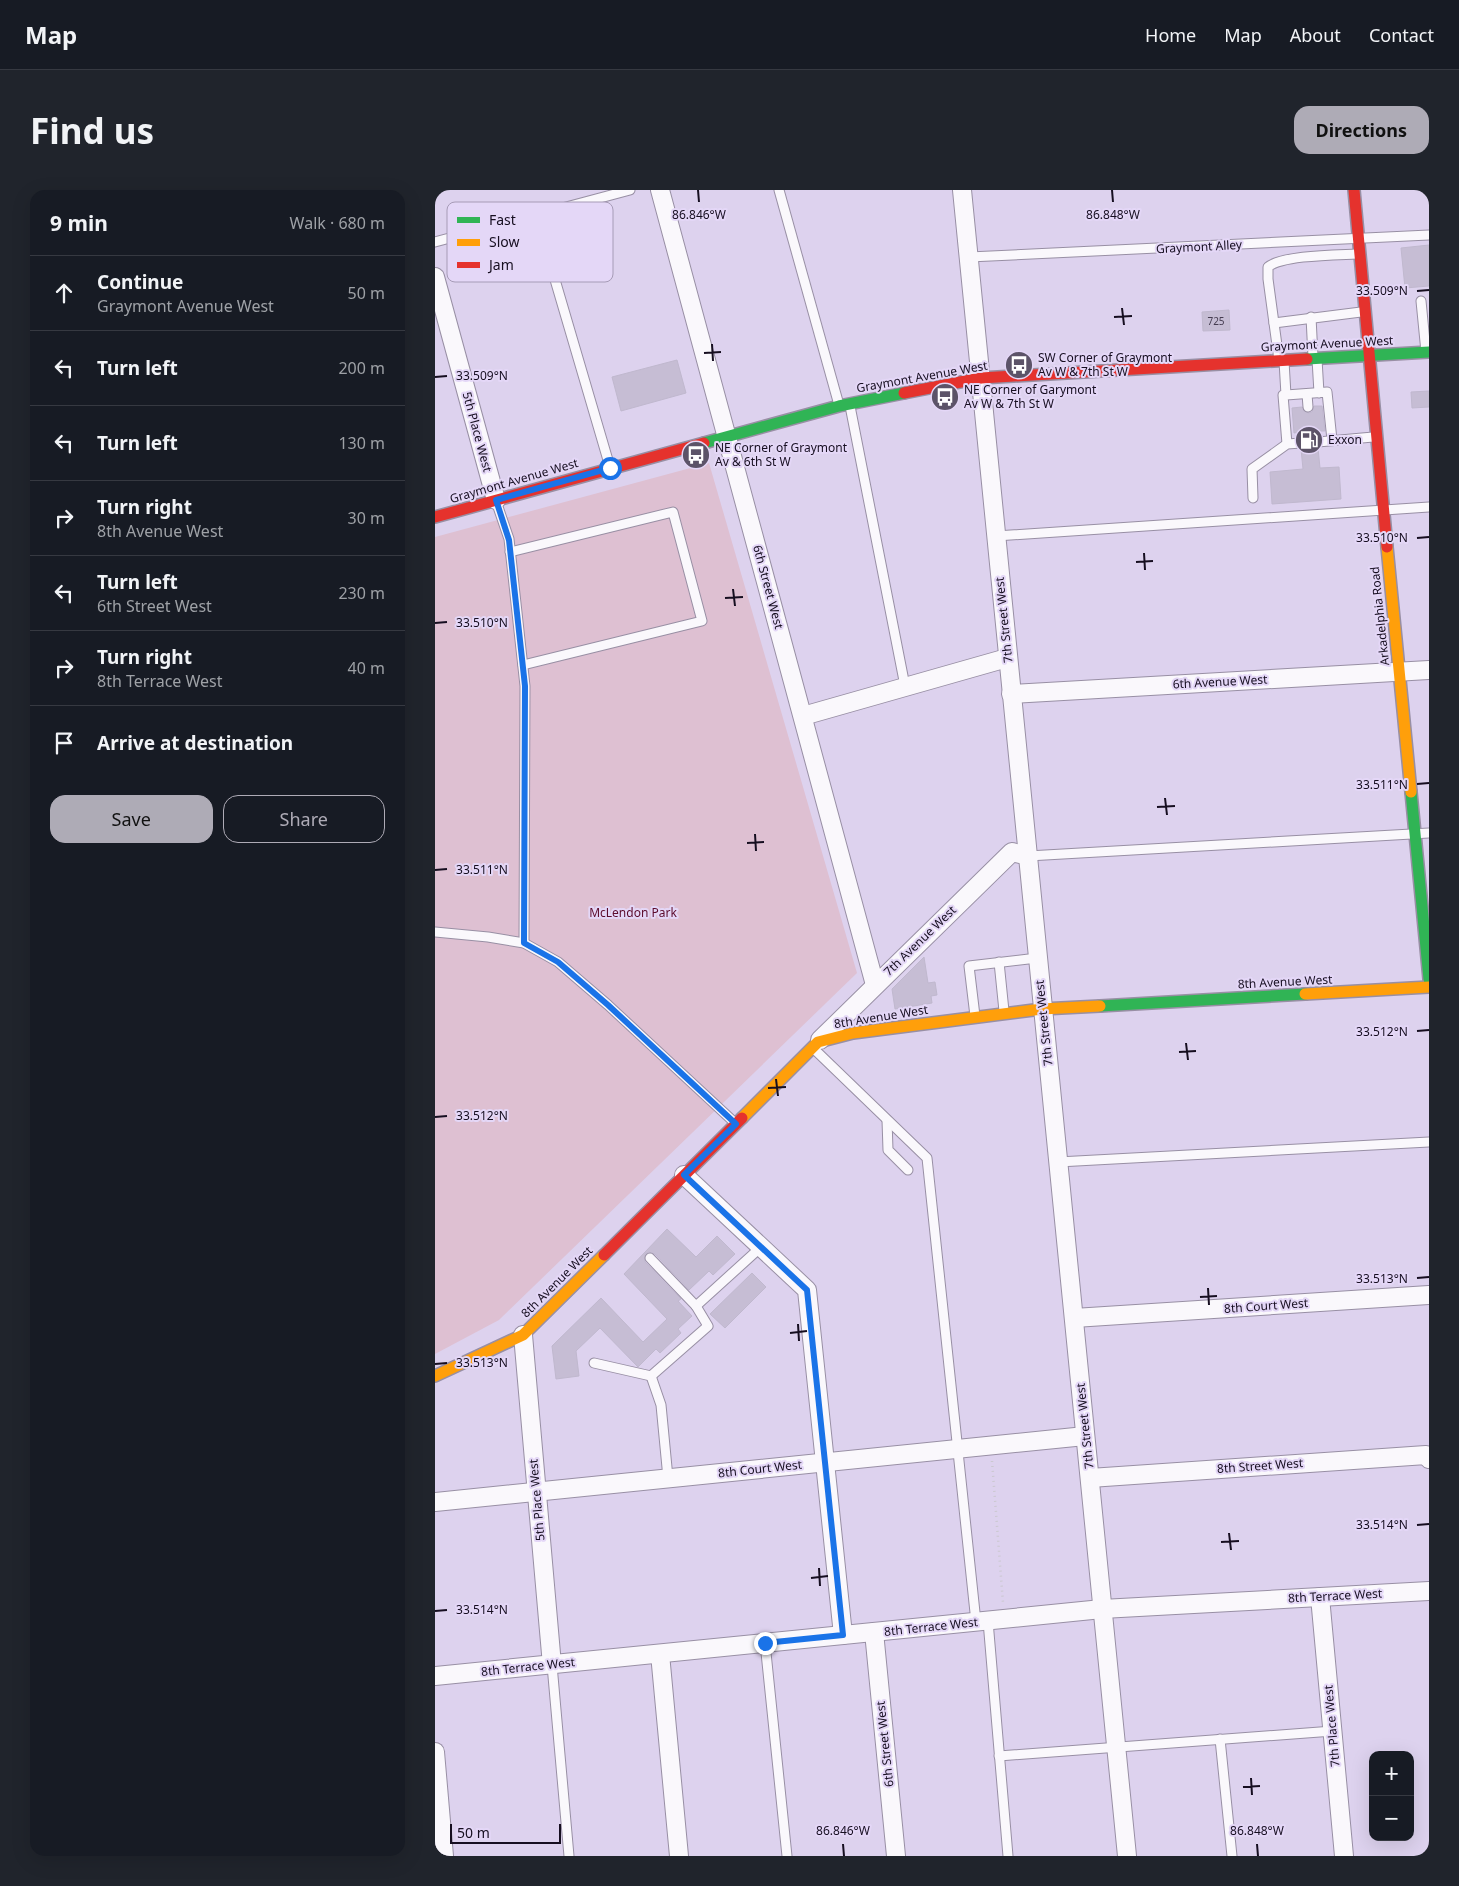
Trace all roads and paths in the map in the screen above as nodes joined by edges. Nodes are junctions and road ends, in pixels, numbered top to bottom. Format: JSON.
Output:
{"nodes":[{"id":1,"x":630,"y":190,"type":"edge"},
{"id":2,"x":660,"y":190,"type":"edge"},
{"id":3,"x":779,"y":190,"type":"edge"},
{"id":4,"x":962,"y":190,"type":"edge"},
{"id":5,"x":1355,"y":190,"type":"edge"},
{"id":6,"x":585,"y":202,"type":"edge"},
{"id":7,"x":1429,"y":235,"type":"edge"},
{"id":8,"x":1359,"y":239,"type":"junction"},
{"id":9,"x":1359,"y":254,"type":"junction"},
{"id":10,"x":969,"y":257,"type":"junction"},
{"id":11,"x":435,"y":277,"type":"edge"},
{"id":12,"x":556,"y":282,"type":"edge"},
{"id":13,"x":1421,"y":301,"type":"dead end"},
{"id":14,"x":1364,"y":311,"type":"junction"},
{"id":15,"x":1311,"y":317,"type":"junction"},
{"id":16,"x":1274,"y":323,"type":"junction"},
{"id":17,"x":1427,"y":352,"type":"edge"},
{"id":18,"x":1368,"y":356,"type":"junction"},
{"id":19,"x":1315,"y":359,"type":"junction"},
{"id":20,"x":1281,"y":361,"type":"junction"},
{"id":21,"x":981,"y":378,"type":"junction"},
{"id":22,"x":1319,"y":393,"type":"junction"},
{"id":23,"x":1307,"y":394,"type":"junction"},
{"id":24,"x":1286,"y":395,"type":"junction"},
{"id":25,"x":845,"y":405,"type":"junction"},
{"id":26,"x":1308,"y":407,"type":"dead end"},
{"id":27,"x":726,"y":435,"type":"junction"},
{"id":28,"x":1376,"y":436,"type":"junction"},
{"id":29,"x":1332,"y":440,"type":"junction"},
{"id":30,"x":1318,"y":442,"type":"dead end"},
{"id":31,"x":1301,"y":443,"type":"dead end"},
{"id":32,"x":1287,"y":444,"type":"junction"},
{"id":33,"x":610,"y":468,"type":"junction"},
{"id":34,"x":1253,"y":498,"type":"dead end"},
{"id":35,"x":496,"y":500,"type":"junction"},
{"id":36,"x":1429,"y":507,"type":"edge"},
{"id":37,"x":1383,"y":510,"type":"junction"},
{"id":38,"x":435,"y":517,"type":"edge"},
{"id":39,"x":996,"y":536,"type":"junction"},
{"id":40,"x":511,"y":552,"type":"junction"},
{"id":41,"x":1007,"y":658,"type":"junction"},
{"id":42,"x":523,"y":665,"type":"junction"},
{"id":43,"x":1429,"y":670,"type":"edge"},
{"id":44,"x":1399,"y":672,"type":"junction"},
{"id":45,"x":905,"y":686,"type":"junction"},
{"id":46,"x":1011,"y":694,"type":"junction"},
{"id":47,"x":803,"y":716,"type":"junction"},
{"id":48,"x":1429,"y":833,"type":"edge"},
{"id":49,"x":1415,"y":834,"type":"junction"},
{"id":50,"x":1028,"y":856,"type":"junction"},
{"id":51,"x":435,"y":932,"type":"edge"},
{"id":52,"x":524,"y":943,"type":"junction"},
{"id":53,"x":1037,"y":958,"type":"junction"},
{"id":54,"x":999,"y":962,"type":"junction"},
{"id":55,"x":1429,"y":979,"type":"edge"},
{"id":56,"x":875,"y":985,"type":"junction"},
{"id":57,"x":1429,"y":987,"type":"edge"},
{"id":58,"x":1042,"y":1009,"type":"junction"},
{"id":59,"x":1005,"y":1014,"type":"junction"},
{"id":60,"x":975,"y":1018,"type":"junction"},
{"id":61,"x":815,"y":1045,"type":"junction"},
{"id":62,"x":887,"y":1120,"type":"junction"},
{"id":63,"x":736,"y":1124,"type":"junction"},
{"id":64,"x":1429,"y":1142,"type":"edge"},
{"id":65,"x":1058,"y":1162,"type":"junction"},
{"id":66,"x":908,"y":1170,"type":"dead end"},
{"id":67,"x":684,"y":1175,"type":"junction"},
{"id":68,"x":761,"y":1247,"type":"junction"},
{"id":69,"x":649,"y":1258,"type":"dead end"},
{"id":70,"x":1429,"y":1295,"type":"edge"},
{"id":71,"x":696,"y":1306,"type":"junction"},
{"id":72,"x":1074,"y":1318,"type":"junction"},
{"id":73,"x":523,"y":1335,"type":"junction"},
{"id":74,"x":594,"y":1363,"type":"dead end"},
{"id":75,"x":435,"y":1376,"type":"edge"},
{"id":76,"x":651,"y":1376,"type":"junction"},
{"id":77,"x":1085,"y":1436,"type":"junction"},
{"id":78,"x":991,"y":1446,"type":"junction"},
{"id":79,"x":959,"y":1449,"type":"junction"},
{"id":80,"x":1429,"y":1459,"type":"edge"},
{"id":81,"x":825,"y":1462,"type":"junction"},
{"id":82,"x":668,"y":1478,"type":"junction"},
{"id":83,"x":1090,"y":1478,"type":"junction"},
{"id":84,"x":537,"y":1491,"type":"junction"},
{"id":85,"x":435,"y":1502,"type":"edge"},
{"id":86,"x":1429,"y":1590,"type":"edge"},
{"id":87,"x":1320,"y":1597,"type":"junction"},
{"id":88,"x":1102,"y":1610,"type":"junction"},
{"id":89,"x":989,"y":1621,"type":"junction"},
{"id":90,"x":874,"y":1632,"type":"junction"},
{"id":91,"x":843,"y":1635,"type":"junction"},
{"id":92,"x":765,"y":1643,"type":"junction"},
{"id":93,"x":660,"y":1654,"type":"junction"},
{"id":94,"x":552,"y":1665,"type":"junction"},
{"id":95,"x":435,"y":1676,"type":"edge"},
{"id":96,"x":1333,"y":1730,"type":"junction"},
{"id":97,"x":1220,"y":1739,"type":"junction"},
{"id":98,"x":1116,"y":1747,"type":"junction"},
{"id":99,"x":435,"y":1752,"type":"edge"},
{"id":100,"x":999,"y":1756,"type":"junction"},
{"id":101,"x":438,"y":1811,"type":"edge"},
{"id":102,"x":444,"y":1856,"type":"edge"},
{"id":103,"x":569,"y":1856,"type":"edge"},
{"id":104,"x":679,"y":1856,"type":"edge"},
{"id":105,"x":787,"y":1856,"type":"edge"},
{"id":106,"x":896,"y":1856,"type":"edge"},
{"id":107,"x":1008,"y":1856,"type":"edge"},
{"id":108,"x":1127,"y":1856,"type":"edge"},
{"id":109,"x":1232,"y":1856,"type":"edge"},
{"id":110,"x":1344,"y":1856,"type":"edge"}],
"edges":[{"from":1,"to":6,"type":"lane"},
{"from":2,"to":27,"type":"street","name":"6th Street West"},
{"from":3,"to":25,"type":"lane"},
{"from":4,"to":10,"type":"street","name":"7th Street West"},
{"from":5,"to":8,"type":"main road","name":"Arkadelphia Road"},
{"from":7,"to":8,"type":"lane","name":"Graymont Alley"},
{"from":8,"to":9,"type":"main road","name":"Arkadelphia Road"},
{"from":8,"to":10,"type":"lane","name":"Graymont Alley"},
{"from":9,"to":14,"type":"main road","name":"Arkadelphia Road"},
{"from":9,"to":16,"type":"lane"},
{"from":10,"to":21,"type":"street","name":"7th Street West"},
{"from":11,"to":35,"type":"street","name":"5th Place West"},
{"from":12,"to":33,"type":"lane"},
{"from":13,"to":17,"type":"lane"},
{"from":14,"to":15,"type":"lane"},
{"from":14,"to":18,"type":"main road","name":"Arkadelphia Road"},
{"from":15,"to":16,"type":"lane"},
{"from":15,"to":19,"type":"lane"},
{"from":16,"to":20,"type":"lane"},
{"from":17,"to":18,"type":"main road","name":"Graymont Avenue West"},
{"from":18,"to":19,"type":"main road","name":"Graymont Avenue West"},
{"from":18,"to":28,"type":"main road","name":"Arkadelphia Road"},
{"from":19,"to":20,"type":"main road","name":"Graymont Avenue West"},
{"from":19,"to":22,"type":"lane"},
{"from":20,"to":21,"type":"main road","name":"Graymont Avenue West"},
{"from":20,"to":24,"type":"lane"},
{"from":21,"to":25,"type":"main road","name":"Graymont Avenue West"},
{"from":21,"to":39,"type":"street","name":"7th Street West"},
{"from":22,"to":23,"type":"lane"},
{"from":22,"to":29,"type":"lane"},
{"from":23,"to":24,"type":"lane"},
{"from":23,"to":26,"type":"lane"},
{"from":24,"to":32,"type":"lane"},
{"from":25,"to":27,"type":"main road","name":"Graymont Avenue West"},
{"from":25,"to":45,"type":"lane"},
{"from":27,"to":33,"type":"main road","name":"Graymont Avenue West"},
{"from":27,"to":47,"type":"street","name":"6th Street West"},
{"from":28,"to":29,"type":"lane"},
{"from":28,"to":37,"type":"main road","name":"Arkadelphia Road"},
{"from":29,"to":30,"type":"lane"},
{"from":31,"to":32,"type":"lane"},
{"from":32,"to":34,"type":"lane"},
{"from":33,"to":35,"type":"main road","name":"Graymont Avenue West"},
{"from":35,"to":38,"type":"main road","name":"Graymont Avenue West"},
{"from":35,"to":40,"type":"lane"},
{"from":36,"to":37,"type":"lane"},
{"from":37,"to":39,"type":"lane"},
{"from":37,"to":44,"type":"main road","name":"Arkadelphia Road"},
{"from":39,"to":41,"type":"street","name":"7th Street West"},
{"from":40,"to":42,"type":"lane"},
{"from":40,"to":42,"type":"lane"},
{"from":41,"to":45,"type":"street"},
{"from":41,"to":46,"type":"street","name":"7th Street West"},
{"from":42,"to":52,"type":"lane"},
{"from":43,"to":44,"type":"street","name":"6th Avenue West"},
{"from":44,"to":46,"type":"street","name":"6th Avenue West"},
{"from":44,"to":49,"type":"main road","name":"Arkadelphia Road"},
{"from":45,"to":47,"type":"street"},
{"from":46,"to":50,"type":"street","name":"7th Street West"},
{"from":47,"to":56,"type":"street","name":"6th Street West"},
{"from":48,"to":49,"type":"lane"},
{"from":49,"to":50,"type":"lane"},
{"from":49,"to":55,"type":"main road","name":"Arkadelphia Road"},
{"from":50,"to":53,"type":"street","name":"7th Street West"},
{"from":50,"to":56,"type":"street","name":"7th Avenue West"},
{"from":51,"to":52,"type":"lane"},
{"from":52,"to":63,"type":"lane"},
{"from":53,"to":54,"type":"lane"},
{"from":53,"to":58,"type":"street","name":"7th Street West"},
{"from":54,"to":59,"type":"lane"},
{"from":54,"to":60,"type":"lane"},
{"from":56,"to":61,"type":"street","name":"7th Avenue West"},
{"from":57,"to":58,"type":"main road","name":"8th Avenue West"},
{"from":58,"to":59,"type":"main road","name":"8th Avenue West"},
{"from":58,"to":65,"type":"street","name":"7th Street West"},
{"from":59,"to":60,"type":"main road","name":"8th Avenue West"},
{"from":60,"to":61,"type":"main road","name":"8th Avenue West"},
{"from":61,"to":62,"type":"lane"},
{"from":61,"to":63,"type":"main road","name":"8th Avenue West"},
{"from":62,"to":66,"type":"lane"},
{"from":62,"to":79,"type":"lane"},
{"from":63,"to":67,"type":"main road","name":"8th Avenue West"},
{"from":64,"to":65,"type":"lane"},
{"from":65,"to":72,"type":"street","name":"7th Street West"},
{"from":67,"to":68,"type":"street"},
{"from":67,"to":73,"type":"main road","name":"8th Avenue West"},
{"from":68,"to":71,"type":"lane"},
{"from":68,"to":81,"type":"street"},
{"from":69,"to":71,"type":"lane"},
{"from":70,"to":72,"type":"street","name":"8th Court West"},
{"from":71,"to":76,"type":"lane"},
{"from":72,"to":77,"type":"street","name":"7th Street West"},
{"from":73,"to":75,"type":"main road","name":"8th Avenue West"},
{"from":73,"to":84,"type":"street","name":"5th Place West"},
{"from":74,"to":76,"type":"lane"},
{"from":76,"to":82,"type":"lane"},
{"from":77,"to":78,"type":"street","name":"8th Court West"},
{"from":77,"to":83,"type":"street","name":"7th Street West"},
{"from":78,"to":79,"type":"street","name":"8th Court West"},
{"from":78,"to":89,"type":"path"},
{"from":79,"to":81,"type":"street","name":"8th Court West"},
{"from":79,"to":89,"type":"lane"},
{"from":80,"to":83,"type":"street","name":"8th Street West"},
{"from":81,"to":82,"type":"street","name":"8th Court West"},
{"from":81,"to":91,"type":"street"},
{"from":82,"to":84,"type":"street","name":"8th Court West"},
{"from":83,"to":88,"type":"street","name":"7th Street West"},
{"from":84,"to":85,"type":"street","name":"8th Court West"},
{"from":84,"to":94,"type":"street","name":"5th Place West"},
{"from":86,"to":87,"type":"street","name":"8th Terrace West"},
{"from":87,"to":88,"type":"street","name":"8th Terrace West"},
{"from":87,"to":96,"type":"street","name":"7th Place West"},
{"from":88,"to":89,"type":"street","name":"8th Terrace West"},
{"from":88,"to":98,"type":"street","name":"7th Street West"},
{"from":89,"to":90,"type":"street","name":"8th Terrace West"},
{"from":89,"to":100,"type":"lane"},
{"from":90,"to":91,"type":"street","name":"8th Terrace West"},
{"from":90,"to":106,"type":"street","name":"6th Street West"},
{"from":91,"to":92,"type":"street","name":"8th Terrace West"},
{"from":92,"to":93,"type":"street","name":"8th Terrace West"},
{"from":92,"to":105,"type":"lane"},
{"from":93,"to":94,"type":"street","name":"8th Terrace West"},
{"from":93,"to":104,"type":"street"},
{"from":94,"to":95,"type":"street","name":"8th Terrace West"},
{"from":94,"to":103,"type":"lane"},
{"from":96,"to":97,"type":"lane"},
{"from":96,"to":110,"type":"street","name":"7th Place West"},
{"from":97,"to":98,"type":"lane"},
{"from":97,"to":109,"type":"lane"},
{"from":98,"to":100,"type":"lane"},
{"from":98,"to":108,"type":"street","name":"7th Street West"},
{"from":99,"to":101,"type":"street"},
{"from":100,"to":107,"type":"lane"},
{"from":101,"to":102,"type":"street"}]}
